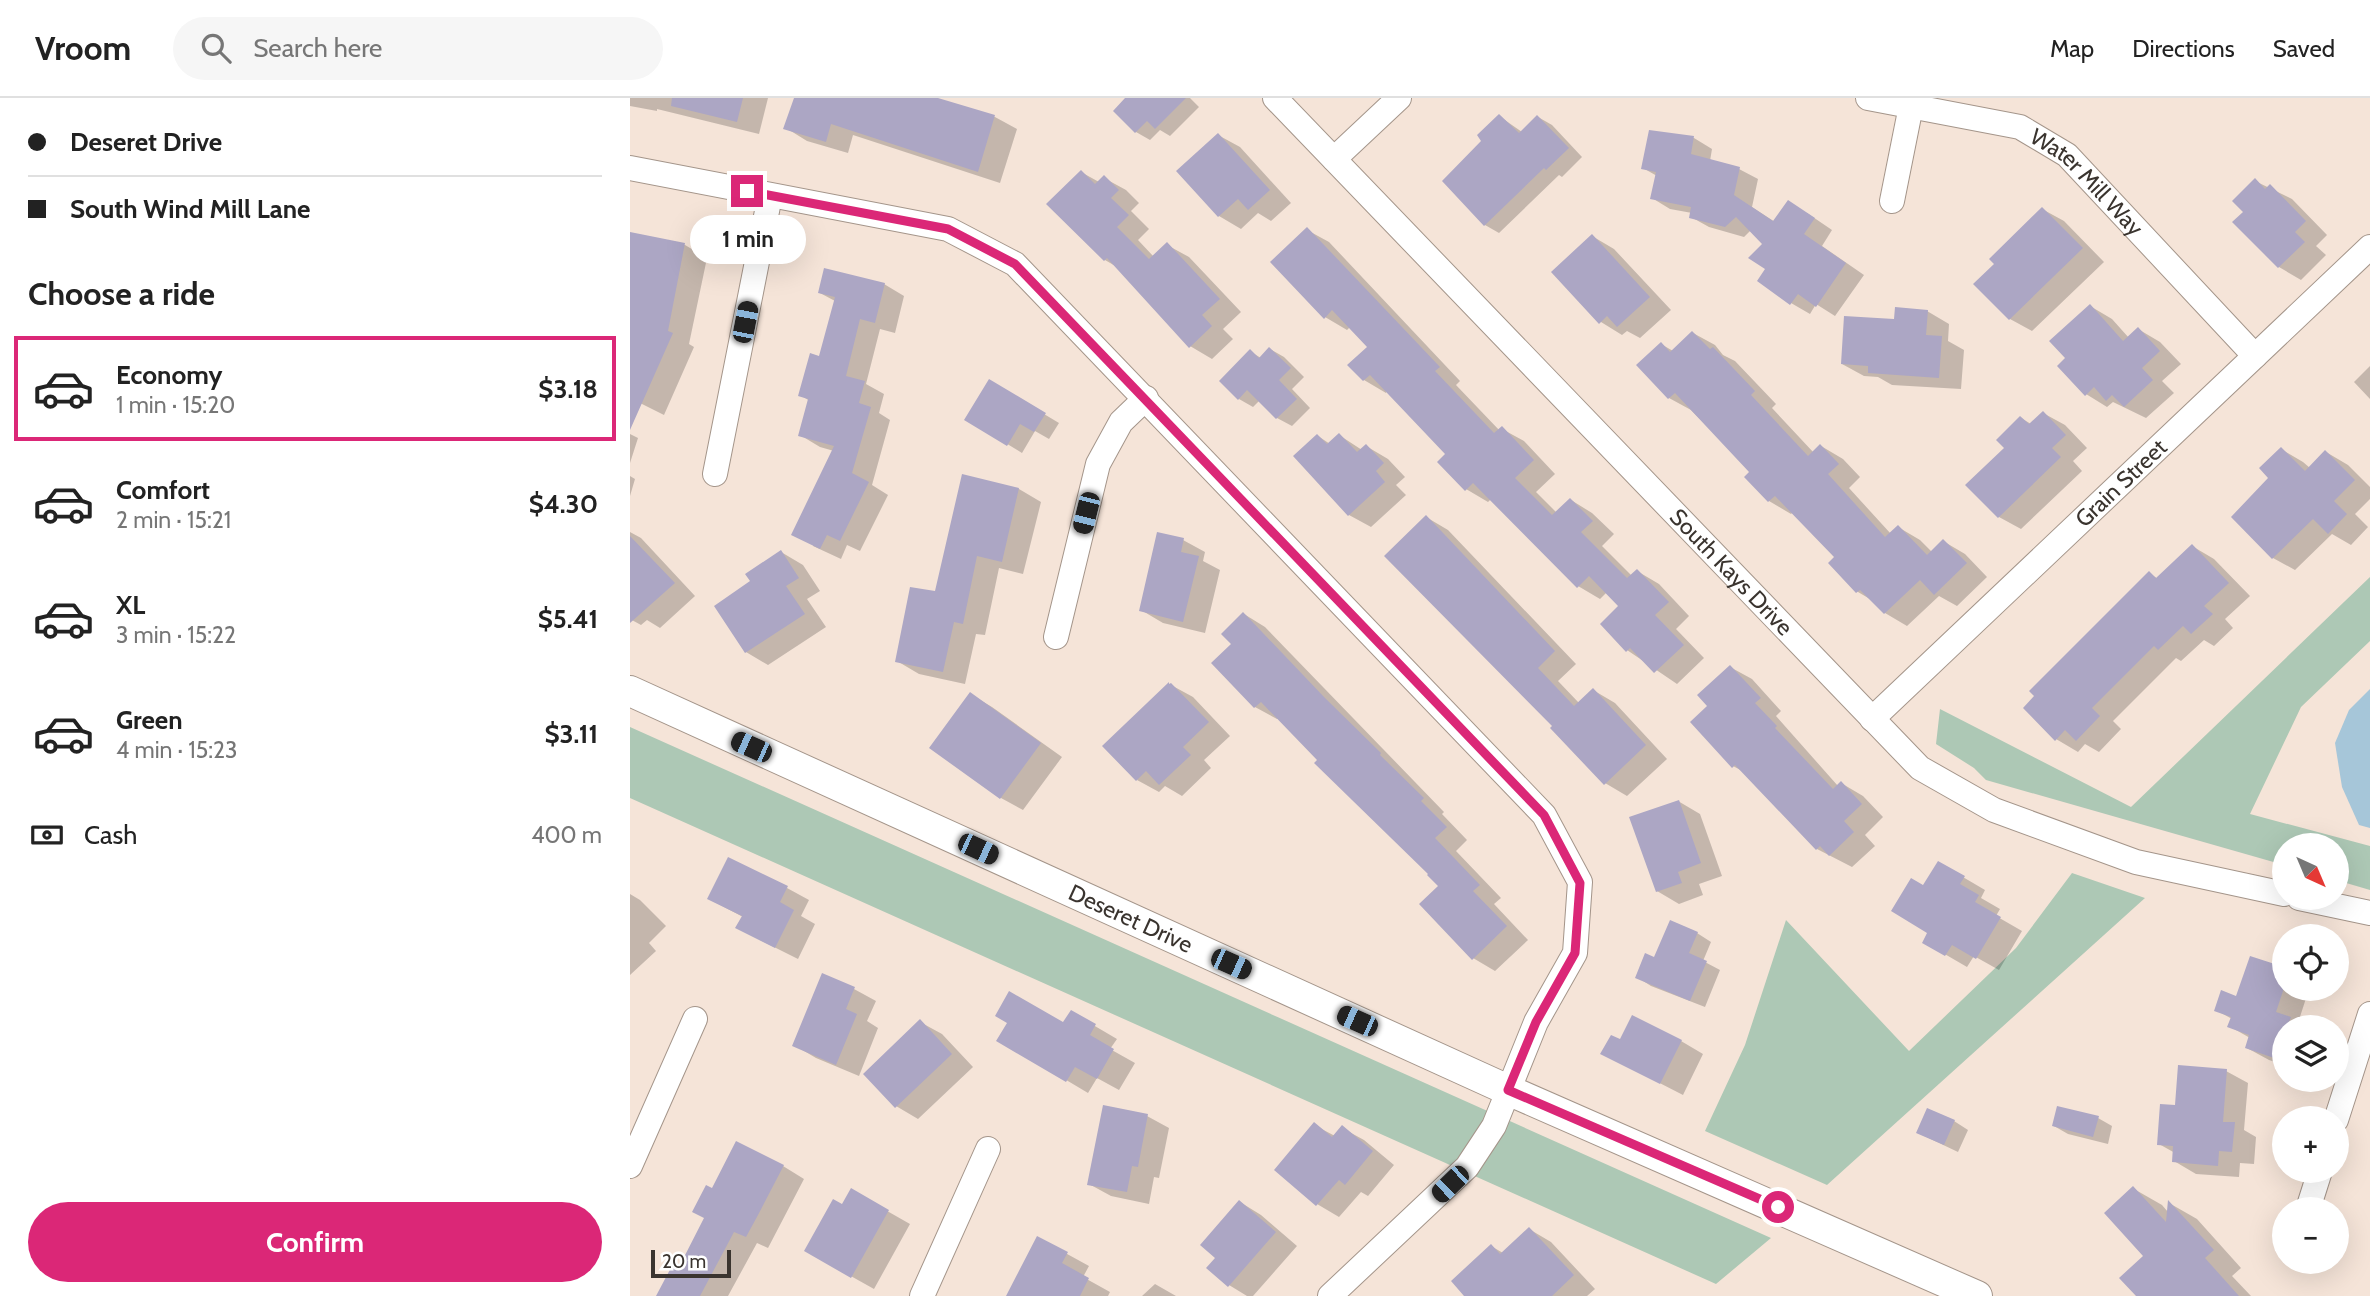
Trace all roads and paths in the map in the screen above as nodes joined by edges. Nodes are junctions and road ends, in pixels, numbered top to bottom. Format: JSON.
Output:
{"nodes":[{"id":1,"x":1275,"y":98,"type":"edge"},
{"id":2,"x":1399,"y":98,"type":"edge"},
{"id":3,"x":1868,"y":98,"type":"edge"},
{"id":4,"x":1911,"y":106,"type":"junction"},
{"id":5,"x":1334,"y":159,"type":"junction"},
{"id":6,"x":630,"y":168,"type":"edge"},
{"id":7,"x":770,"y":196,"type":"junction"},
{"id":8,"x":1892,"y":201,"type":"dead end"},
{"id":9,"x":2370,"y":247,"type":"edge"},
{"id":10,"x":2255,"y":356,"type":"junction"},
{"id":11,"x":1146,"y":398,"type":"junction"},
{"id":12,"x":715,"y":474,"type":"dead end"},
{"id":13,"x":1056,"y":636,"type":"dead end"},
{"id":14,"x":630,"y":691,"type":"edge"},
{"id":15,"x":1872,"y":719,"type":"junction"},
{"id":16,"x":2272,"y":891,"type":"edge"},
{"id":17,"x":2349,"y":908,"type":"edge"},
{"id":18,"x":2370,"y":913,"type":"edge"},
{"id":19,"x":2370,"y":1014,"type":"edge"},
{"id":20,"x":695,"y":1019,"type":"dead end"},
{"id":21,"x":1508,"y":1090,"type":"junction"},
{"id":22,"x":2341,"y":1106,"type":"edge"},
{"id":23,"x":988,"y":1149,"type":"dead end"},
{"id":24,"x":630,"y":1166,"type":"edge"},
{"id":25,"x":922,"y":1296,"type":"edge"},
{"id":26,"x":1330,"y":1296,"type":"edge"},
{"id":27,"x":1976,"y":1296,"type":"edge"}],
"edges":[{"from":1,"to":5,"type":"street","name":"South Kays Drive"},
{"from":2,"to":5,"type":"street"},
{"from":3,"to":4,"type":"street","name":"Water Mill Way"},
{"from":4,"to":8,"type":"street"},
{"from":4,"to":10,"type":"street","name":"Water Mill Way"},
{"from":5,"to":15,"type":"street","name":"South Kays Drive"},
{"from":6,"to":7,"type":"street"},
{"from":7,"to":11,"type":"street"},
{"from":7,"to":12,"type":"street"},
{"from":9,"to":10,"type":"street","name":"Grain Street"},
{"from":10,"to":15,"type":"street","name":"Grain Street"},
{"from":11,"to":13,"type":"street"},
{"from":11,"to":21,"type":"street"},
{"from":14,"to":21,"type":"street","name":"Deseret Drive"},
{"from":15,"to":16,"type":"street","name":"South Kays Drive"},
{"from":17,"to":18,"type":"street"},
{"from":19,"to":22,"type":"street"},
{"from":20,"to":24,"type":"street"},
{"from":21,"to":26,"type":"street"},
{"from":21,"to":27,"type":"street","name":"Deseret Drive"},
{"from":23,"to":25,"type":"street"}]}
